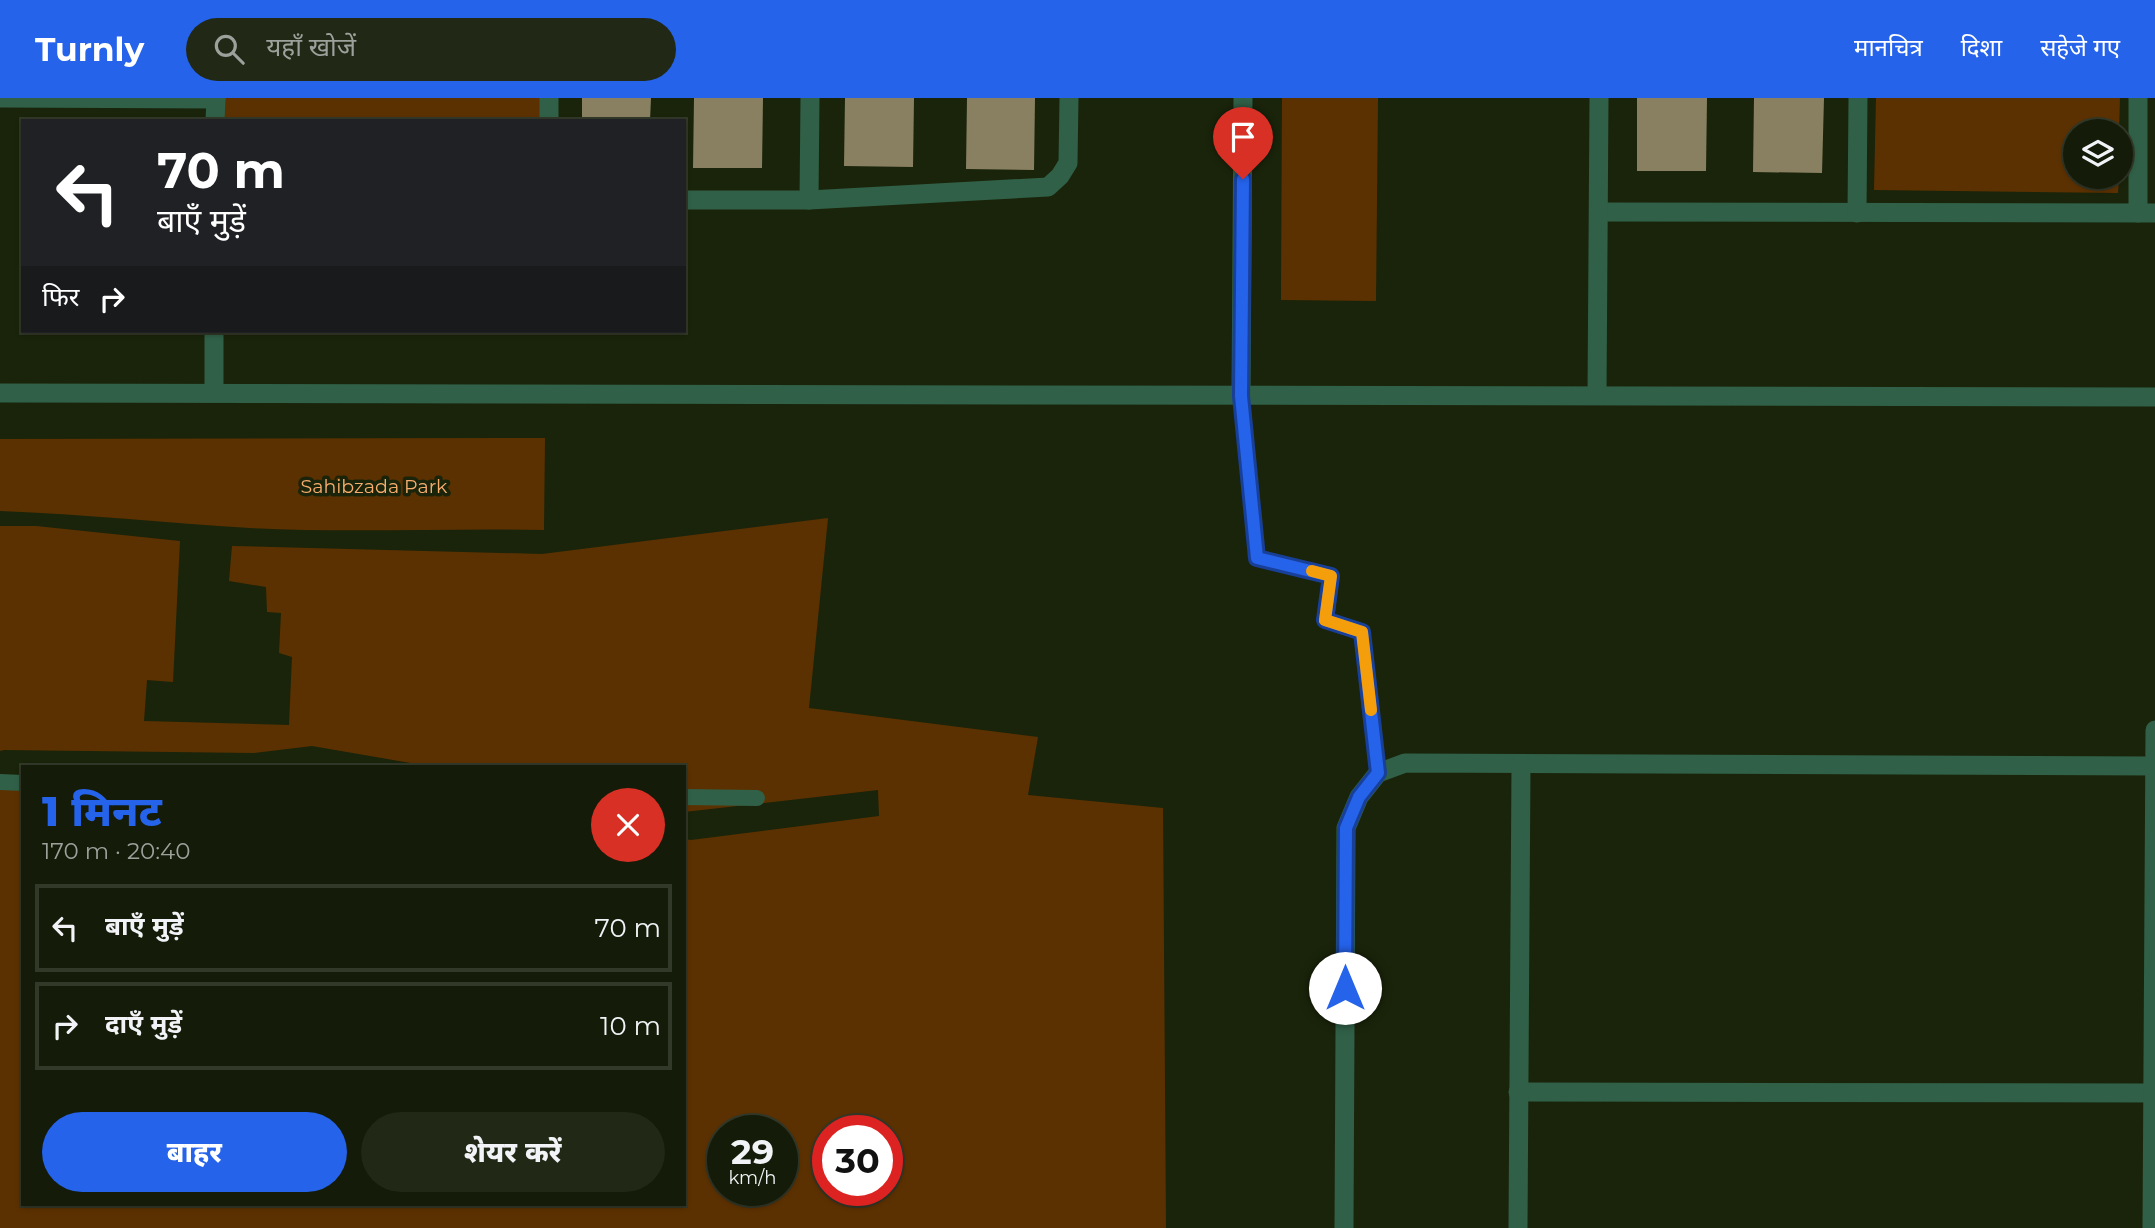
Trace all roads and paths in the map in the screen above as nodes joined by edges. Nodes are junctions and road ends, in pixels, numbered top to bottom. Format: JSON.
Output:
{"nodes":[{"id":1,"x":0,"y":98,"type":"edge"},
{"id":2,"x":215,"y":98,"type":"edge"},
{"id":3,"x":549,"y":98,"type":"edge"},
{"id":4,"x":810,"y":98,"type":"edge"},
{"id":5,"x":1069,"y":98,"type":"edge"},
{"id":6,"x":1243,"y":98,"type":"edge"},
{"id":7,"x":1599,"y":98,"type":"edge"},
{"id":8,"x":1858,"y":98,"type":"edge"},
{"id":9,"x":2138,"y":98,"type":"edge"},
{"id":10,"x":215,"y":119,"type":"edge"},
{"id":11,"x":549,"y":119,"type":"edge"},
{"id":12,"x":686,"y":200,"type":"edge"},
{"id":13,"x":809,"y":200,"type":"junction"},
{"id":14,"x":1598,"y":212,"type":"junction"},
{"id":15,"x":1857,"y":213,"type":"junction"},
{"id":16,"x":2146,"y":213,"type":"edge"},
{"id":17,"x":214,"y":333,"type":"edge"},
{"id":18,"x":0,"y":393,"type":"edge"},
{"id":19,"x":214,"y":393,"type":"junction"},
{"id":20,"x":1597,"y":395,"type":"junction"},
{"id":21,"x":1241,"y":396,"type":"junction"},
{"id":22,"x":2155,"y":397,"type":"edge"},
{"id":23,"x":2155,"y":730,"type":"edge"},
{"id":24,"x":1521,"y":765,"type":"junction"},
{"id":25,"x":2155,"y":766,"type":"edge"},
{"id":26,"x":1378,"y":773,"type":"junction"},
{"id":27,"x":0,"y":782,"type":"edge"},
{"id":28,"x":21,"y":783,"type":"edge"},
{"id":29,"x":686,"y":797,"type":"edge"},
{"id":30,"x":757,"y":798,"type":"dead end"},
{"id":31,"x":1518,"y":1092,"type":"junction"},
{"id":32,"x":2154,"y":1093,"type":"edge"},
{"id":33,"x":1344,"y":1228,"type":"edge"},
{"id":34,"x":1518,"y":1228,"type":"edge"},
{"id":35,"x":2152,"y":1228,"type":"edge"}],
"edges":[{"from":1,"to":2,"type":"street"},
{"from":2,"to":10,"type":"street"},
{"from":3,"to":11,"type":"street"},
{"from":4,"to":13,"type":"street"},
{"from":5,"to":13,"type":"street"},
{"from":6,"to":21,"type":"street"},
{"from":7,"to":14,"type":"street"},
{"from":8,"to":15,"type":"street"},
{"from":9,"to":16,"type":"street"},
{"from":12,"to":13,"type":"street"},
{"from":14,"to":15,"type":"street"},
{"from":14,"to":20,"type":"street"},
{"from":15,"to":16,"type":"street"},
{"from":17,"to":19,"type":"street"},
{"from":18,"to":19,"type":"street"},
{"from":19,"to":21,"type":"street"},
{"from":20,"to":21,"type":"street"},
{"from":20,"to":22,"type":"street"},
{"from":21,"to":26,"type":"lane"},
{"from":23,"to":25,"type":"street"},
{"from":24,"to":25,"type":"street"},
{"from":24,"to":26,"type":"street"},
{"from":24,"to":31,"type":"street"},
{"from":25,"to":32,"type":"street"},
{"from":26,"to":33,"type":"street"},
{"from":27,"to":28,"type":"lane"},
{"from":29,"to":30,"type":"lane"},
{"from":31,"to":32,"type":"street"},
{"from":31,"to":34,"type":"street"},
{"from":32,"to":35,"type":"street"}]}
